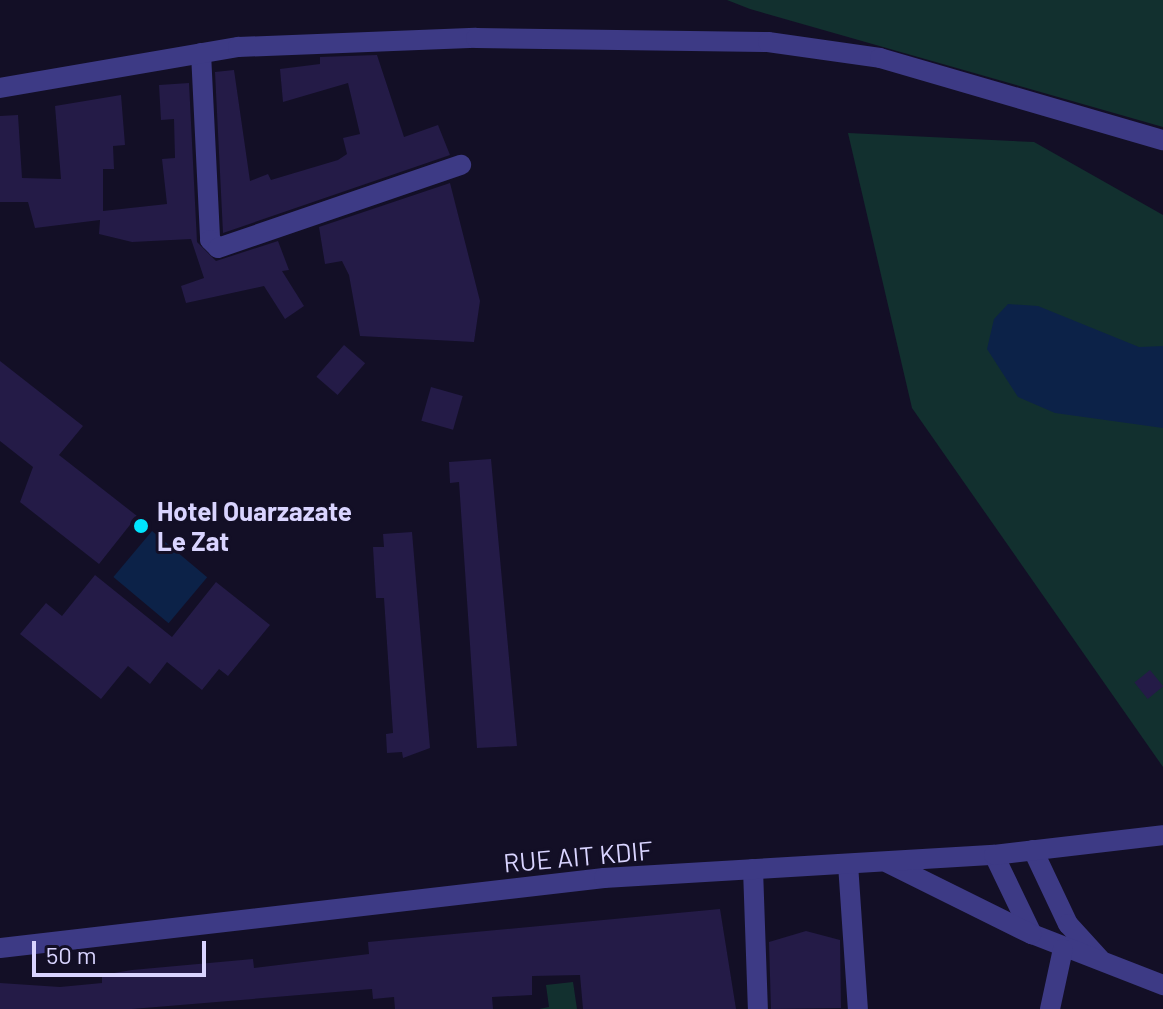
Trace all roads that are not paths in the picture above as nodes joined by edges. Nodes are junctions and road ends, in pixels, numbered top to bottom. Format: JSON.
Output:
{"nodes":[{"id":1,"x":201,"y":53,"type":"junction"},
{"id":2,"x":0,"y":88,"type":"edge"},
{"id":3,"x":1163,"y":140,"type":"edge"},
{"id":4,"x":461,"y":165,"type":"dead end"},
{"id":5,"x":1163,"y":835,"type":"edge"},
{"id":6,"x":1033,"y":850,"type":"junction"},
{"id":7,"x":994,"y":855,"type":"junction"},
{"id":8,"x":884,"y":861,"type":"junction"},
{"id":9,"x":848,"y":864,"type":"junction"},
{"id":10,"x":753,"y":869,"type":"junction"},
{"id":11,"x":1032,"y":934,"type":"junction"},
{"id":12,"x":5,"y":945,"type":"edge"},
{"id":13,"x":1063,"y":949,"type":"junction"},
{"id":14,"x":1100,"y":959,"type":"junction"},
{"id":15,"x":1159,"y":981,"type":"edge"},
{"id":16,"x":1056,"y":1003,"type":"edge"},
{"id":17,"x":758,"y":1009,"type":"edge"},
{"id":18,"x":858,"y":1009,"type":"edge"}],
"edges":[{"from":1,"to":2,"type":"street"},
{"from":1,"to":3,"type":"street"},
{"from":1,"to":4,"type":"street"},
{"from":5,"to":6,"type":"street","name":"RUE AIT KDIF"},
{"from":6,"to":7,"type":"street","name":"RUE AIT KDIF"},
{"from":6,"to":14,"type":"street"},
{"from":7,"to":8,"type":"street","name":"RUE AIT KDIF"},
{"from":7,"to":11,"type":"street"},
{"from":8,"to":9,"type":"street","name":"RUE AIT KDIF"},
{"from":8,"to":11,"type":"street"},
{"from":9,"to":10,"type":"street","name":"RUE AIT KDIF"},
{"from":9,"to":18,"type":"street"},
{"from":10,"to":12,"type":"street","name":"RUE AIT KDIF"},
{"from":10,"to":17,"type":"street"},
{"from":11,"to":13,"type":"street"},
{"from":13,"to":14,"type":"street"},
{"from":13,"to":16,"type":"street"},
{"from":14,"to":15,"type":"street"}]}
